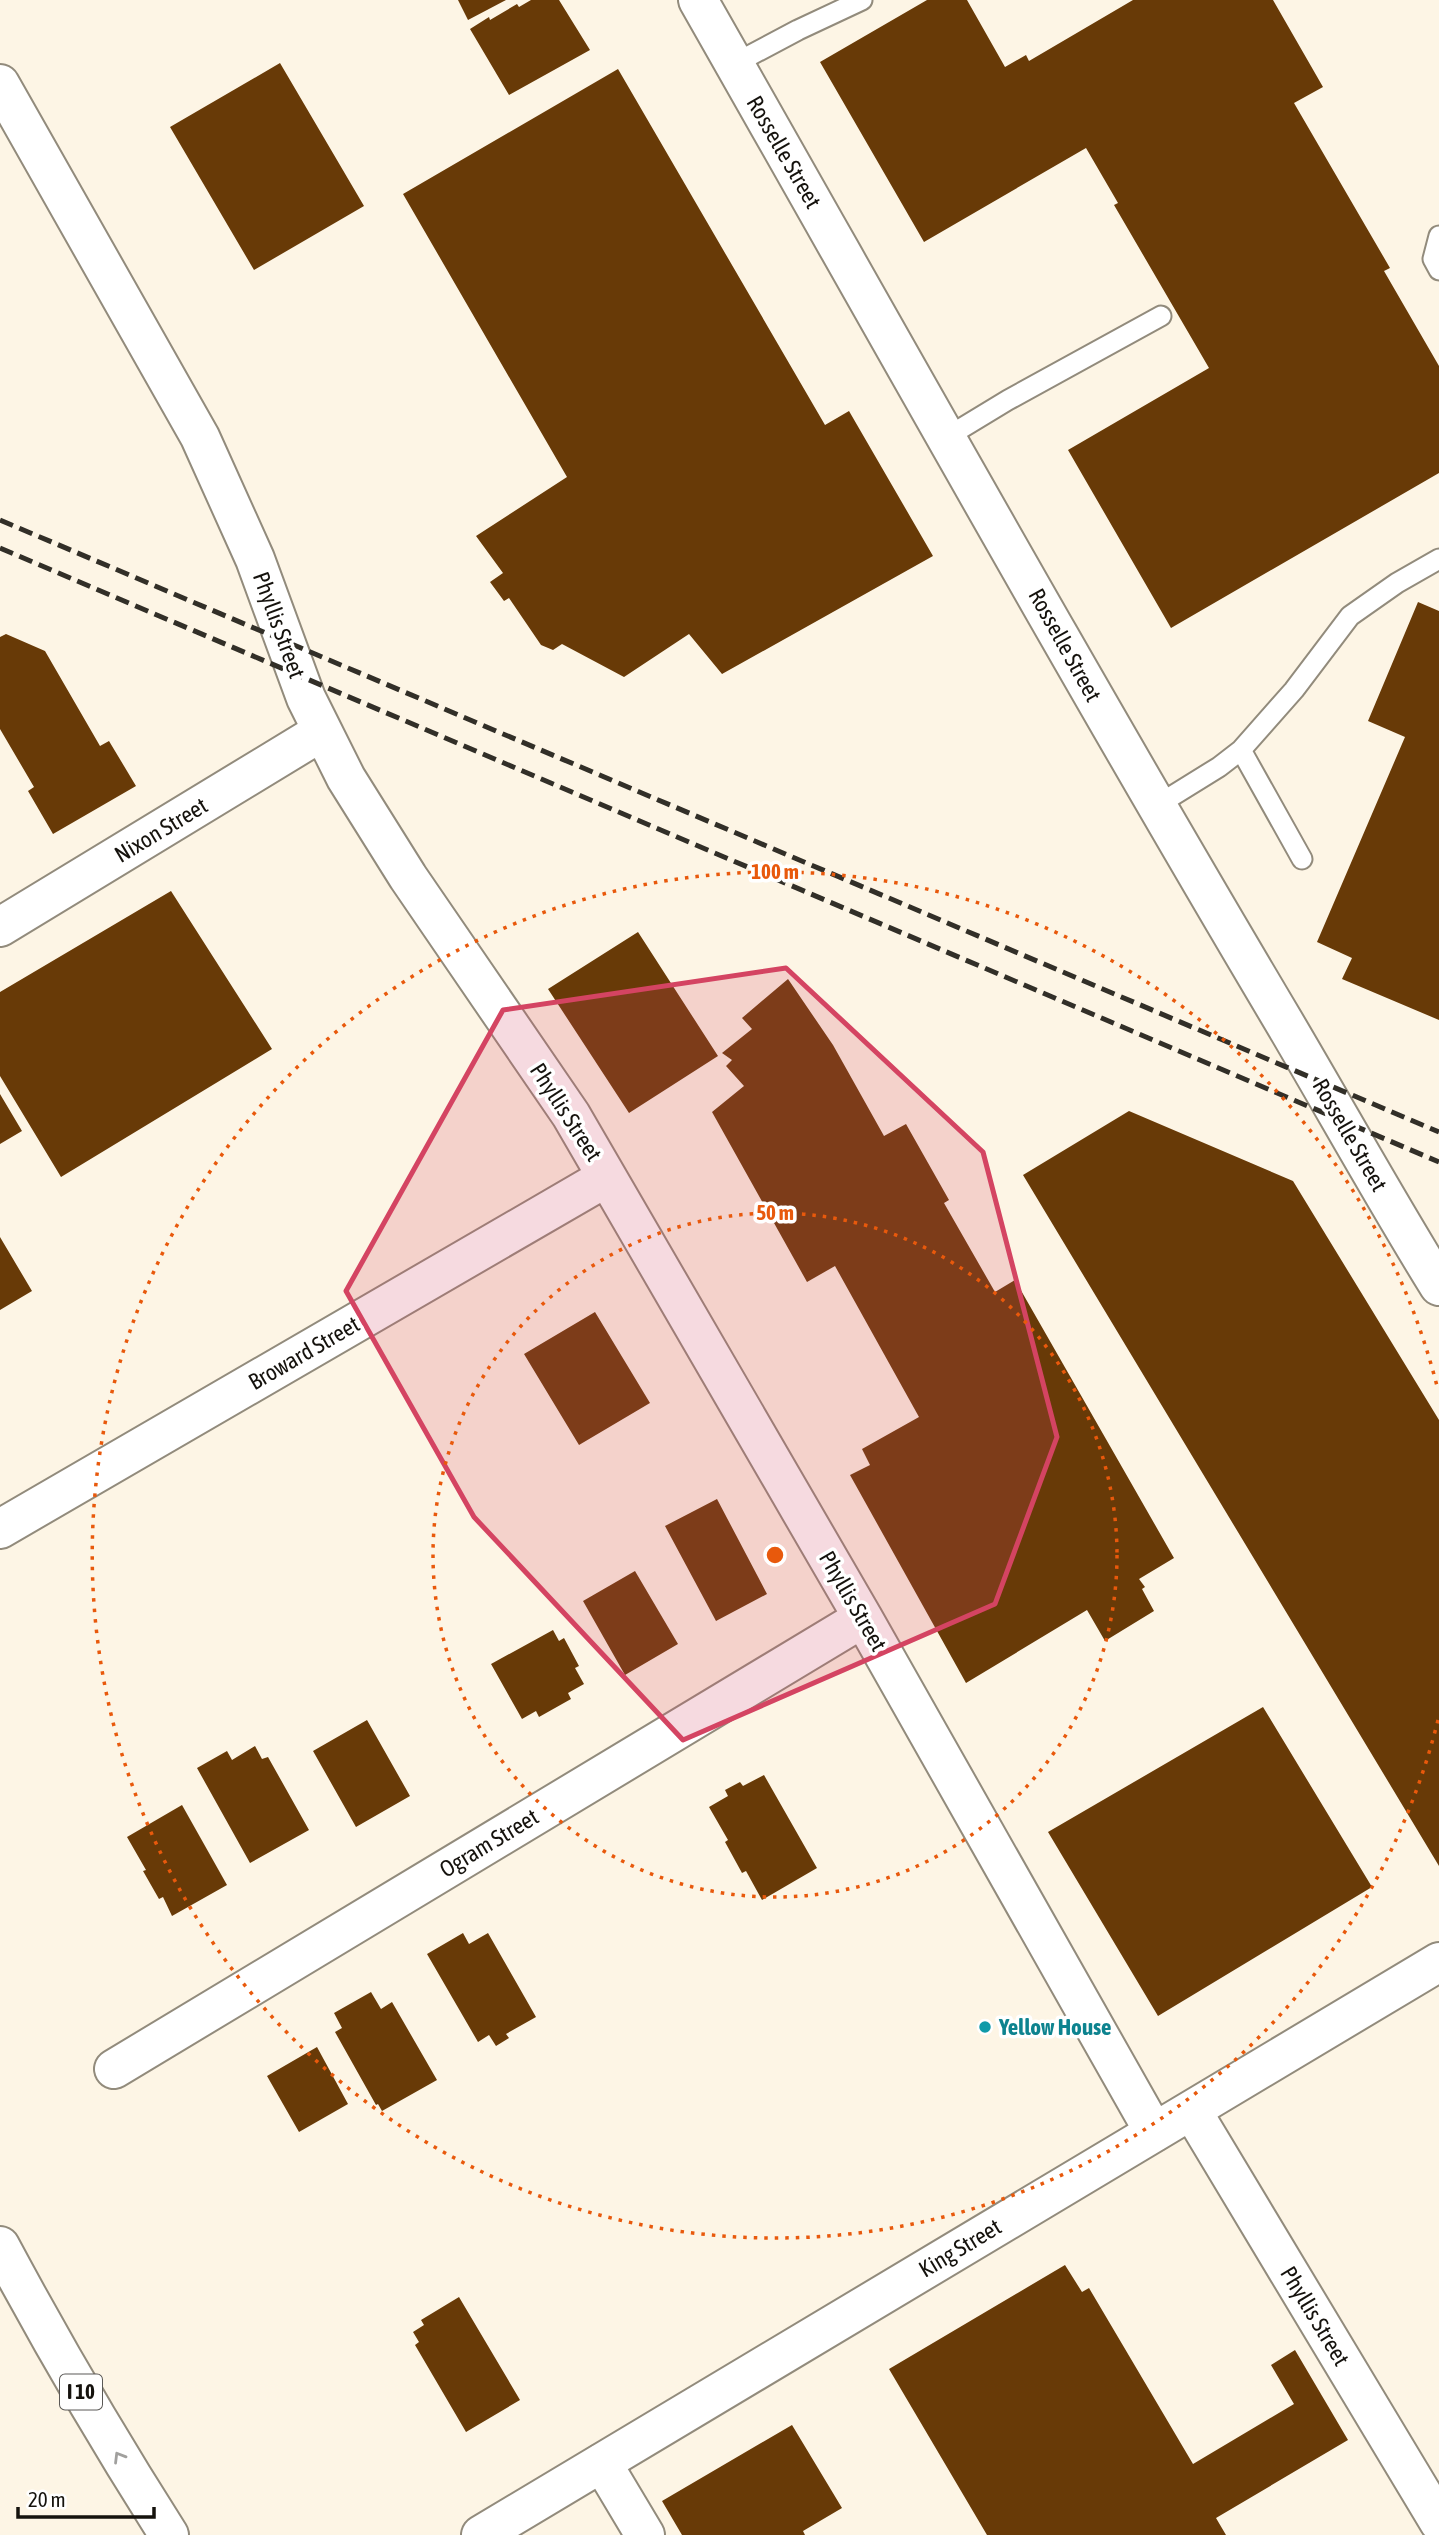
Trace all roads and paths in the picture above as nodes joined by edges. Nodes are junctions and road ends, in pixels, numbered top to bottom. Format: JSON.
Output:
{"nodes":[{"id":1,"x":698,"y":0,"type":"edge"},
{"id":2,"x":862,"y":0,"type":"edge"},
{"id":3,"x":734,"y":64,"type":"junction"},
{"id":4,"x":0,"y":84,"type":"edge"},
{"id":5,"x":1439,"y":236,"type":"edge"},
{"id":6,"x":1439,"y":270,"type":"edge"},
{"id":7,"x":1161,"y":316,"type":"dead end"},
{"id":8,"x":947,"y":437,"type":"junction"},
{"id":9,"x":1439,"y":559,"type":"edge"},
{"id":10,"x":321,"y":732,"type":"junction"},
{"id":11,"x":1241,"y":750,"type":"junction"},
{"id":12,"x":1156,"y":806,"type":"junction"},
{"id":13,"x":1301,"y":859,"type":"dead end"},
{"id":14,"x":0,"y":928,"type":"edge"},
{"id":15,"x":607,"y":1177,"type":"junction"},
{"id":16,"x":1439,"y":1286,"type":"edge"},
{"id":17,"x":0,"y":1529,"type":"edge"},
{"id":18,"x":863,"y":1618,"type":"junction"},
{"id":19,"x":1439,"y":1962,"type":"edge"},
{"id":20,"x":114,"y":2068,"type":"dead end"},
{"id":21,"x":1192,"y":2110,"type":"junction"},
{"id":22,"x":1154,"y":2132,"type":"junction"},
{"id":23,"x":0,"y":2246,"type":"edge"},
{"id":24,"x":602,"y":2463,"type":"junction"},
{"id":25,"x":1439,"y":2522,"type":"edge"},
{"id":26,"x":169,"y":2535,"type":"edge"},
{"id":27,"x":481,"y":2535,"type":"edge"},
{"id":28,"x":645,"y":2535,"type":"edge"}],
"edges":[{"from":1,"to":3,"type":"main road","name":"Rosselle Street"},
{"from":2,"to":3,"type":"lane"},
{"from":3,"to":8,"type":"main road","name":"Rosselle Street"},
{"from":4,"to":10,"type":"main road","name":"Phyllis Street"},
{"from":5,"to":6,"type":"lane"},
{"from":7,"to":8,"type":"lane"},
{"from":8,"to":12,"type":"main road","name":"Rosselle Street"},
{"from":9,"to":11,"type":"lane"},
{"from":10,"to":14,"type":"main road","name":"Nixon Street"},
{"from":10,"to":15,"type":"main road","name":"Phyllis Street"},
{"from":11,"to":12,"type":"lane"},
{"from":11,"to":13,"type":"lane"},
{"from":12,"to":16,"type":"main road","name":"Rosselle Street"},
{"from":15,"to":17,"type":"main road","name":"Broward Street"},
{"from":15,"to":18,"type":"main road","name":"Phyllis Street"},
{"from":18,"to":20,"type":"main road","name":"Ogram Street"},
{"from":18,"to":22,"type":"main road","name":"Phyllis Street"},
{"from":19,"to":21,"type":"main road","name":"King Street"},
{"from":21,"to":22,"type":"main road","name":"King Street"},
{"from":21,"to":25,"type":"main road","name":"Phyllis Street"},
{"from":22,"to":24,"type":"main road","name":"King Street"},
{"from":26,"to":23,"type":"main road","number":"I 10","one_way":true},
{"from":24,"to":27,"type":"main road","name":"King Street"},
{"from":24,"to":28,"type":"main road"}]}
